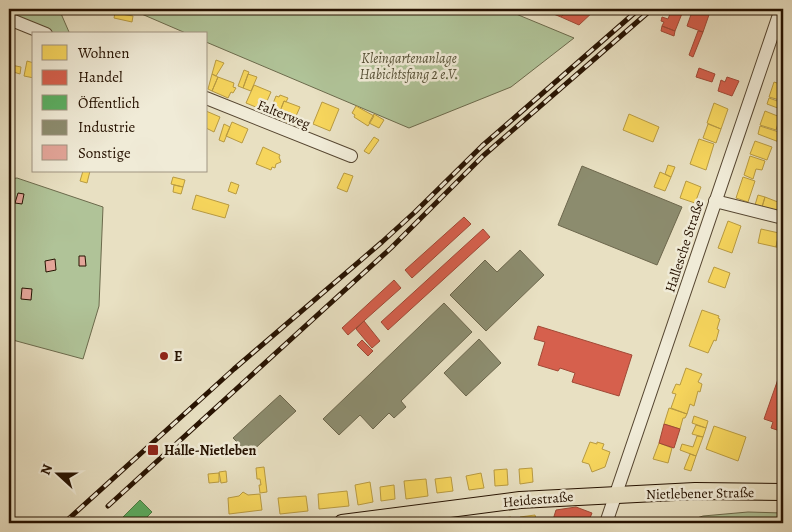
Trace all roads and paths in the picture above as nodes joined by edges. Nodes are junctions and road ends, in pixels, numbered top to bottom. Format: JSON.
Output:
{"nodes":[{"id":1,"x":781,"y":9,"type":"edge"},
{"id":2,"x":9,"y":19,"type":"edge"},
{"id":3,"x":41,"y":32,"type":"edge"},
{"id":4,"x":208,"y":99,"type":"edge"},
{"id":5,"x":351,"y":156,"type":"dead end"},
{"id":6,"x":715,"y":201,"type":"junction"},
{"id":7,"x":783,"y":218,"type":"edge"},
{"id":8,"x":783,"y":492,"type":"edge"},
{"id":9,"x":616,"y":494,"type":"junction"},
{"id":10,"x":342,"y":523,"type":"edge"},
{"id":11,"x":606,"y":523,"type":"edge"}],
"edges":[{"from":1,"to":6,"type":"street","name":"Hallesche Straße"},
{"from":2,"to":3,"type":"street"},
{"from":4,"to":5,"type":"street","name":"Falterweg"},
{"from":6,"to":7,"type":"street"},
{"from":6,"to":9,"type":"street","name":"Hallesche Straße"},
{"from":8,"to":9,"type":"main road","name":"Nietlebener Straße"},
{"from":9,"to":10,"type":"main road","name":"Heidestraße"},
{"from":9,"to":11,"type":"street","name":"Hallesche Straße"}]}
